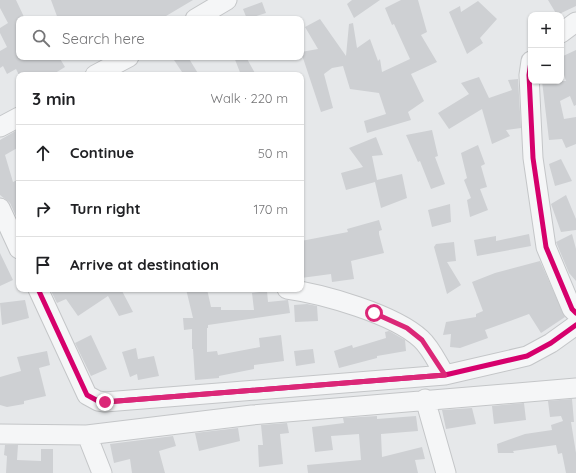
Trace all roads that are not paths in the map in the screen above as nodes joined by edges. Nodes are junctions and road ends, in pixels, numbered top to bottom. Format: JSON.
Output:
{"nodes":[{"id":1,"x":227,"y":0,"type":"edge"},
{"id":2,"x":200,"y":16,"type":"edge"},
{"id":3,"x":576,"y":22,"type":"edge"},
{"id":4,"x":564,"y":30,"type":"edge"},
{"id":5,"x":124,"y":60,"type":"edge"},
{"id":6,"x":102,"y":72,"type":"edge"},
{"id":7,"x":529,"y":84,"type":"edge"},
{"id":8,"x":16,"y":119,"type":"edge"},
{"id":9,"x":0,"y":127,"type":"edge"},
{"id":10,"x":0,"y":208,"type":"edge"},
{"id":11,"x":16,"y":243,"type":"edge"},
{"id":12,"x":39,"y":292,"type":"edge"},
{"id":13,"x":301,"y":292,"type":"edge"},
{"id":14,"x":576,"y":313,"type":"edge"},
{"id":15,"x":576,"y":325,"type":"edge"},
{"id":16,"x":445,"y":375,"type":"junction"},
{"id":17,"x":576,"y":388,"type":"edge"},
{"id":18,"x":425,"y":399,"type":"junction"},
{"id":19,"x":0,"y":434,"type":"edge"},
{"id":20,"x":87,"y":435,"type":"junction"},
{"id":21,"x":102,"y":473,"type":"edge"},
{"id":22,"x":446,"y":473,"type":"edge"}],
"edges":[{"from":1,"to":2,"type":"street"},
{"from":3,"to":4,"type":"street"},
{"from":5,"to":6,"type":"street"},
{"from":7,"to":14,"type":"street"},
{"from":8,"to":9,"type":"street"},
{"from":10,"to":11,"type":"street"},
{"from":12,"to":16,"type":"street"},
{"from":13,"to":16,"type":"street"},
{"from":15,"to":16,"type":"street"},
{"from":17,"to":18,"type":"street"},
{"from":18,"to":20,"type":"street"},
{"from":18,"to":22,"type":"street"},
{"from":19,"to":20,"type":"street"},
{"from":20,"to":21,"type":"street"}]}
